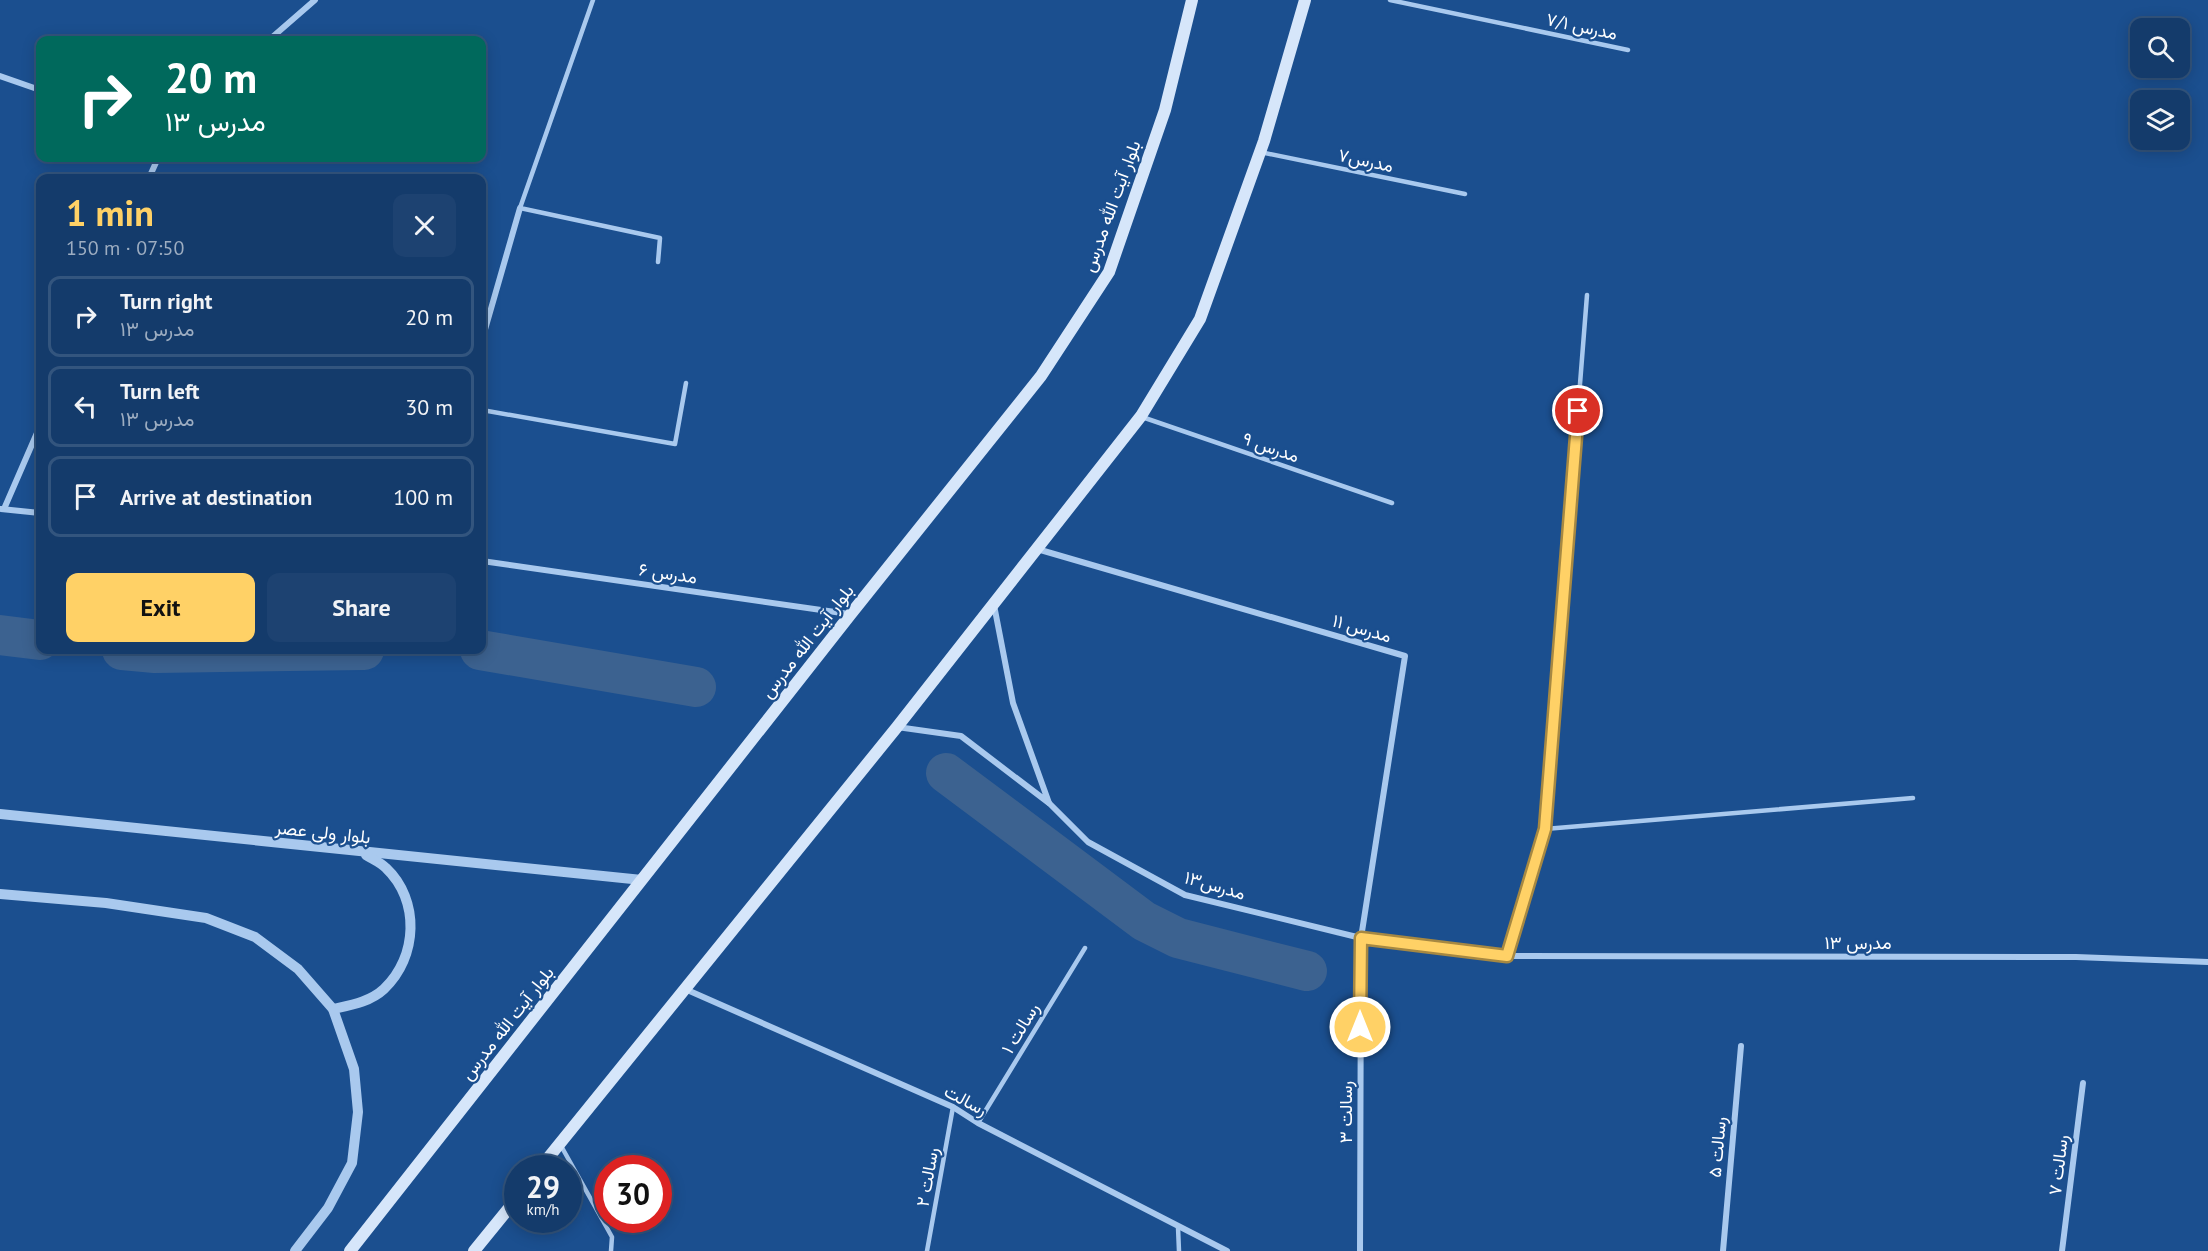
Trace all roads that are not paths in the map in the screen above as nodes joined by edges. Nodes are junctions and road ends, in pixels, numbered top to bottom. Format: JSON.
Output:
{"nodes":[{"id":1,"x":315,"y":0,"type":"edge"},
{"id":2,"x":593,"y":0,"type":"edge"},
{"id":3,"x":1192,"y":0,"type":"edge"},
{"id":4,"x":1305,"y":0,"type":"edge"},
{"id":5,"x":1390,"y":0,"type":"edge"},
{"id":6,"x":274,"y":36,"type":"edge"},
{"id":7,"x":1628,"y":50,"type":"dead end"},
{"id":8,"x":0,"y":76,"type":"edge"},
{"id":9,"x":36,"y":89,"type":"edge"},
{"id":10,"x":1260,"y":152,"type":"junction"},
{"id":11,"x":1465,"y":194,"type":"dead end"},
{"id":12,"x":520,"y":208,"type":"junction"},
{"id":13,"x":658,"y":262,"type":"dead end"},
{"id":14,"x":1587,"y":295,"type":"dead end"},
{"id":15,"x":486,"y":326,"type":"edge"},
{"id":16,"x":686,"y":383,"type":"dead end"},
{"id":17,"x":486,"y":411,"type":"edge"},
{"id":18,"x":1141,"y":416,"type":"junction"},
{"id":19,"x":36,"y":435,"type":"edge"},
{"id":20,"x":1392,"y":503,"type":"dead end"},
{"id":21,"x":2,"y":509,"type":"edge"},
{"id":22,"x":36,"y":513,"type":"edge"},
{"id":23,"x":1037,"y":549,"type":"junction"},
{"id":24,"x":486,"y":562,"type":"edge"},
{"id":25,"x":994,"y":604,"type":"junction"},
{"id":26,"x":850,"y":615,"type":"junction"},
{"id":27,"x":897,"y":727,"type":"junction"},
{"id":28,"x":1913,"y":798,"type":"dead end"},
{"id":29,"x":1048,"y":803,"type":"junction"},
{"id":30,"x":0,"y":814,"type":"edge"},
{"id":31,"x":1545,"y":829,"type":"junction"},
{"id":32,"x":363,"y":853,"type":"junction"},
{"id":33,"x":642,"y":880,"type":"junction"},
{"id":34,"x":0,"y":894,"type":"edge"},
{"id":35,"x":1361,"y":938,"type":"junction"},
{"id":36,"x":1085,"y":948,"type":"dead end"},
{"id":37,"x":1507,"y":956,"type":"junction"},
{"id":38,"x":2208,"y":962,"type":"edge"},
{"id":39,"x":685,"y":988,"type":"junction"},
{"id":40,"x":333,"y":1009,"type":"junction"},
{"id":41,"x":1741,"y":1046,"type":"dead end"},
{"id":42,"x":2083,"y":1083,"type":"dead end"},
{"id":43,"x":953,"y":1107,"type":"junction"},
{"id":44,"x":978,"y":1123,"type":"junction"},
{"id":45,"x":560,"y":1144,"type":"junction"},
{"id":46,"x":551,"y":1155,"type":"edge"},
{"id":47,"x":504,"y":1214,"type":"edge"},
{"id":48,"x":1178,"y":1227,"type":"junction"},
{"id":49,"x":294,"y":1251,"type":"edge"},
{"id":50,"x":350,"y":1251,"type":"edge"},
{"id":51,"x":474,"y":1251,"type":"edge"},
{"id":52,"x":611,"y":1251,"type":"edge"},
{"id":53,"x":927,"y":1251,"type":"edge"},
{"id":54,"x":1179,"y":1251,"type":"edge"},
{"id":55,"x":1227,"y":1251,"type":"edge"},
{"id":56,"x":1360,"y":1251,"type":"edge"},
{"id":57,"x":1723,"y":1251,"type":"edge"},
{"id":58,"x":2062,"y":1251,"type":"edge"}],
"edges":[{"from":1,"to":6,"type":"street"},
{"from":2,"to":12,"type":"lane"},
{"from":3,"to":26,"type":"main road","name":"بلوار آیت الله مدرس"},
{"from":4,"to":10,"type":"main road"},
{"from":5,"to":7,"type":"lane","name":"مدرس ۷/۱"},
{"from":8,"to":9,"type":"street"},
{"from":10,"to":11,"type":"lane","name":"مدرس۷"},
{"from":10,"to":18,"type":"main road"},
{"from":12,"to":13,"type":"lane"},
{"from":12,"to":15,"type":"street"},
{"from":14,"to":31,"type":"lane"},
{"from":16,"to":17,"type":"lane"},
{"from":18,"to":20,"type":"lane","name":"مدرس ۹"},
{"from":18,"to":23,"type":"main road"},
{"from":19,"to":21,"type":"street"},
{"from":21,"to":22,"type":"street"},
{"from":23,"to":25,"type":"main road"},
{"from":23,"to":35,"type":"street","name":"مدرس ۱۱"},
{"from":24,"to":26,"type":"street","name":"مدرس ۶"},
{"from":25,"to":27,"type":"main road"},
{"from":25,"to":29,"type":"street","name":"مدرس۱۳"},
{"from":26,"to":33,"type":"main road","name":"بلوار آیت الله مدرس"},
{"from":27,"to":29,"type":"street","name":"مدرس۱۳"},
{"from":27,"to":39,"type":"main road"},
{"from":28,"to":31,"type":"lane"},
{"from":29,"to":35,"type":"street","name":"مدرس۱۳"},
{"from":30,"to":32,"type":"street","name":"بلوار ولی عصر"},
{"from":31,"to":37,"type":"lane"},
{"from":32,"to":33,"type":"street","name":"بلوار ولی عصر"},
{"from":32,"to":40,"type":"street"},
{"from":33,"to":50,"type":"main road","name":"بلوار آیت الله مدرس"},
{"from":34,"to":40,"type":"street"},
{"from":35,"to":37,"type":"street","name":"مدرس ۱۳"},
{"from":35,"to":56,"type":"street","name":"رسالت ۳"},
{"from":36,"to":44,"type":"lane","name":"رسالت ۱"},
{"from":37,"to":38,"type":"street","name":"مدرس ۱۳"},
{"from":39,"to":43,"type":"street","name":"رسالت"},
{"from":39,"to":45,"type":"main road"},
{"from":40,"to":49,"type":"street"},
{"from":41,"to":57,"type":"street","name":"رسالت ۵"},
{"from":42,"to":58,"type":"street","name":"رسالت ۷"},
{"from":43,"to":44,"type":"street","name":"رسالت"},
{"from":43,"to":53,"type":"lane","name":"رسالت ۲"},
{"from":44,"to":48,"type":"street","name":"رسالت"},
{"from":45,"to":46,"type":"main road"},
{"from":45,"to":52,"type":"lane"},
{"from":47,"to":51,"type":"main road"},
{"from":48,"to":54,"type":"lane"},
{"from":48,"to":55,"type":"street","name":"رسالت"}]}
